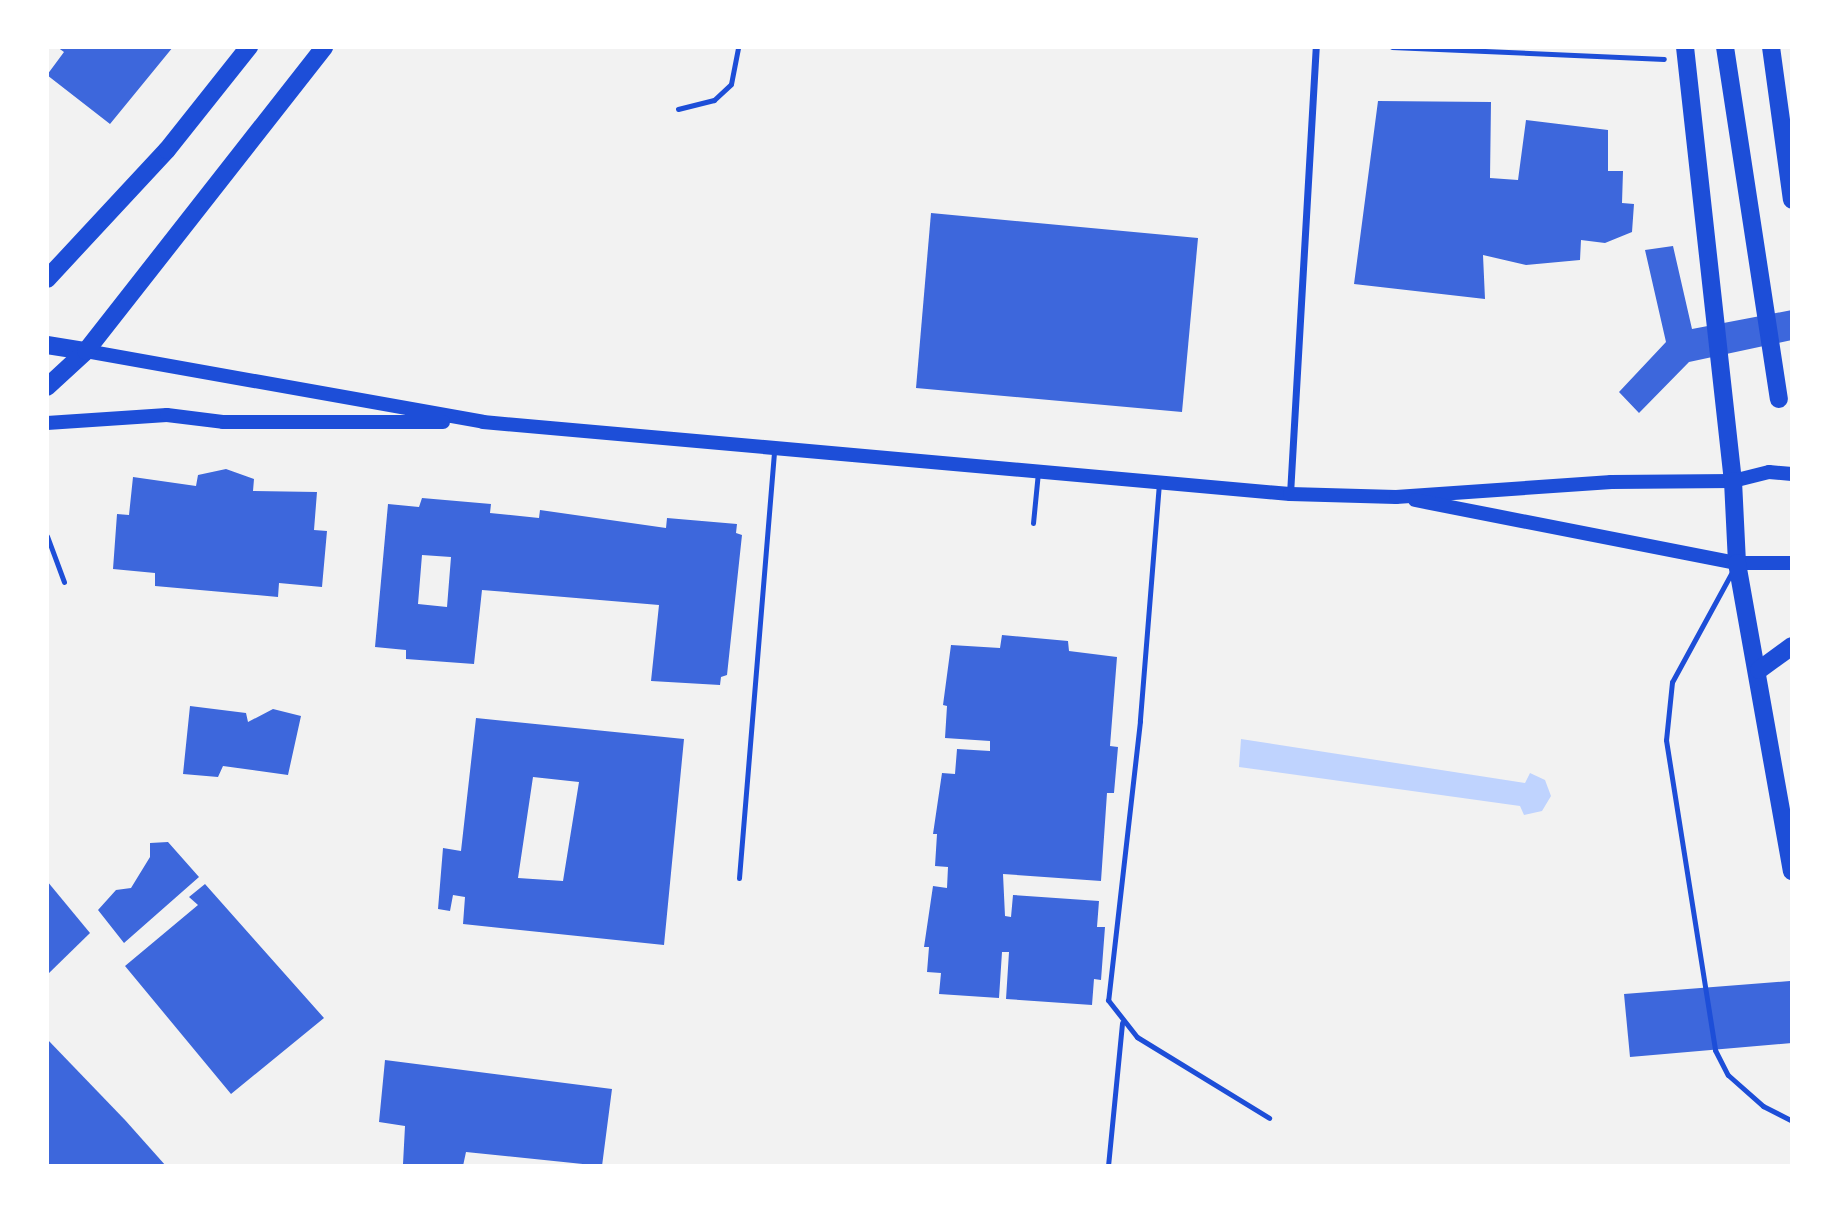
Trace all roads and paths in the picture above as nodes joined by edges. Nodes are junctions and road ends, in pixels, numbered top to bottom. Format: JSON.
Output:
{"nodes":[{"id":1,"x":249,"y":47,"type":"edge"},
{"id":2,"x":324,"y":47,"type":"edge"},
{"id":3,"x":738,"y":47,"type":"edge"},
{"id":4,"x":1315,"y":47,"type":"edge"},
{"id":5,"x":1392,"y":47,"type":"edge"},
{"id":6,"x":1725,"y":47,"type":"edge"},
{"id":7,"x":1771,"y":47,"type":"edge"},
{"id":8,"x":1686,"y":54,"type":"edge"},
{"id":9,"x":678,"y":109,"type":"dead end"},
{"id":10,"x":1792,"y":200,"type":"edge"},
{"id":11,"x":47,"y":279,"type":"edge"},
{"id":12,"x":47,"y":345,"type":"edge"},
{"id":13,"x":86,"y":351,"type":"junction"},
{"id":14,"x":47,"y":387,"type":"edge"},
{"id":15,"x":1779,"y":399,"type":"dead end"},
{"id":16,"x":483,"y":422,"type":"junction"},
{"id":17,"x":47,"y":423,"type":"edge"},
{"id":18,"x":774,"y":450,"type":"junction"},
{"id":19,"x":1038,"y":472,"type":"junction"},
{"id":20,"x":1792,"y":474,"type":"edge"},
{"id":21,"x":1732,"y":481,"type":"junction"},
{"id":22,"x":1159,"y":483,"type":"junction"},
{"id":23,"x":1290,"y":494,"type":"junction"},
{"id":24,"x":1396,"y":497,"type":"junction"},
{"id":25,"x":1033,"y":523,"type":"dead end"},
{"id":26,"x":47,"y":536,"type":"edge"},
{"id":27,"x":1737,"y":563,"type":"junction"},
{"id":28,"x":1792,"y":563,"type":"edge"},
{"id":29,"x":64,"y":582,"type":"dead end"},
{"id":30,"x":1792,"y":646,"type":"edge"},
{"id":31,"x":1759,"y":670,"type":"junction"},
{"id":32,"x":1792,"y":871,"type":"edge"},
{"id":33,"x":739,"y":878,"type":"dead end"},
{"id":34,"x":1122,"y":1022,"type":"junction"},
{"id":35,"x":1269,"y":1118,"type":"dead end"},
{"id":36,"x":1792,"y":1121,"type":"edge"},
{"id":37,"x":1108,"y":1166,"type":"edge"}],
"edges":[{"from":1,"to":11,"type":"main road"},
{"from":2,"to":13,"type":"main road"},
{"from":3,"to":9,"type":"lane"},
{"from":4,"to":23,"type":"street"},
{"from":5,"to":8,"type":"path"},
{"from":6,"to":15,"type":"main road"},
{"from":7,"to":10,"type":"main road"},
{"from":8,"to":21,"type":"main road"},
{"from":12,"to":13,"type":"main road"},
{"from":13,"to":14,"type":"main road"},
{"from":13,"to":16,"type":"main road"},
{"from":16,"to":17,"type":"main road"},
{"from":16,"to":18,"type":"main road"},
{"from":18,"to":19,"type":"main road"},
{"from":18,"to":33,"type":"lane"},
{"from":19,"to":22,"type":"main road"},
{"from":19,"to":25,"type":"lane"},
{"from":20,"to":21,"type":"main road"},
{"from":21,"to":24,"type":"main road"},
{"from":21,"to":27,"type":"main road"},
{"from":22,"to":23,"type":"main road"},
{"from":22,"to":34,"type":"lane"},
{"from":23,"to":24,"type":"main road"},
{"from":24,"to":27,"type":"main road"},
{"from":26,"to":29,"type":"lane"},
{"from":27,"to":28,"type":"main road"},
{"from":27,"to":31,"type":"main road"},
{"from":27,"to":36,"type":"lane"},
{"from":30,"to":31,"type":"main road"},
{"from":31,"to":32,"type":"main road"},
{"from":34,"to":35,"type":"lane"},
{"from":34,"to":37,"type":"lane"}]}
